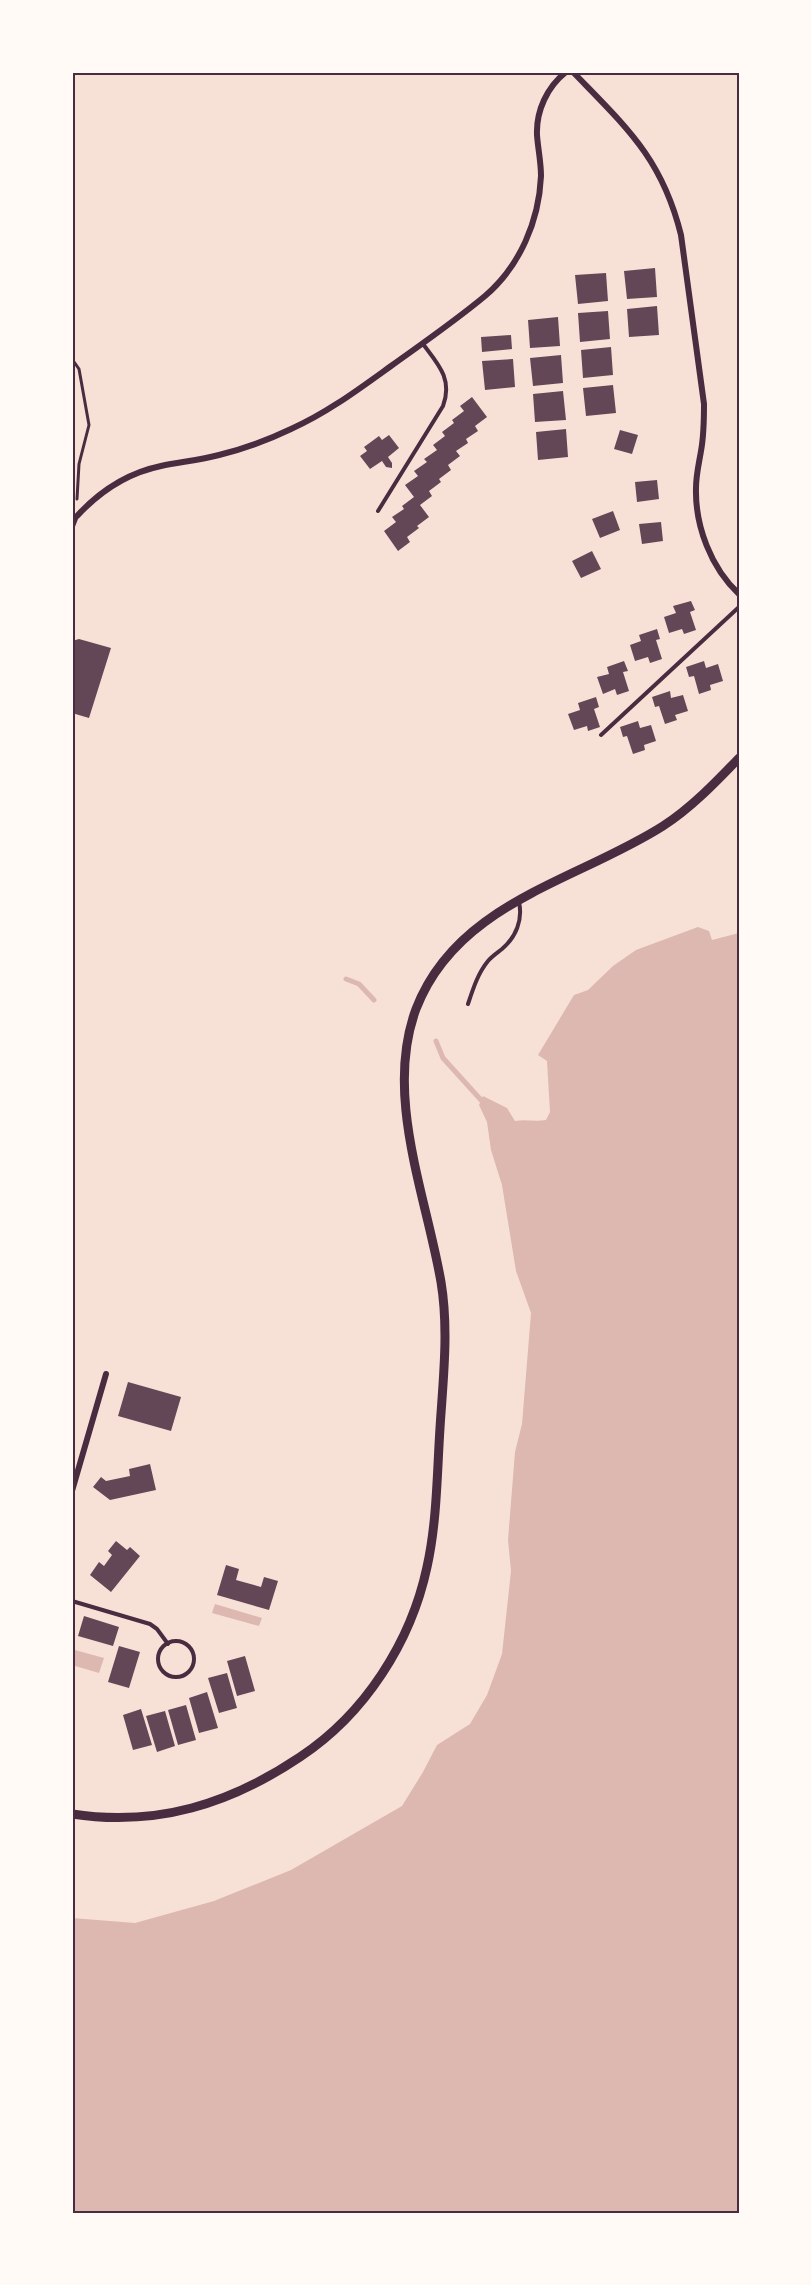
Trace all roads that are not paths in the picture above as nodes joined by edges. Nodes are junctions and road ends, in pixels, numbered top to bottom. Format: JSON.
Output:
{"nodes":[{"id":1,"x":566,"y":72,"type":"edge"},
{"id":2,"x":573,"y":72,"type":"edge"},
{"id":3,"x":422,"y":344,"type":"junction"},
{"id":4,"x":378,"y":511,"type":"dead end"},
{"id":5,"x":77,"y":516,"type":"joint"},
{"id":6,"x":72,"y":529,"type":"edge"},
{"id":7,"x":739,"y":594,"type":"edge"},
{"id":8,"x":739,"y":607,"type":"edge"},
{"id":9,"x":601,"y":735,"type":"dead end"},
{"id":10,"x":739,"y":758,"type":"edge"},
{"id":11,"x":518,"y":900,"type":"junction"},
{"id":12,"x":468,"y":1004,"type":"dead end"},
{"id":13,"x":106,"y":1374,"type":"dead end"},
{"id":14,"x":72,"y":1491,"type":"edge"},
{"id":15,"x":72,"y":1601,"type":"edge"},
{"id":16,"x":168,"y":1644,"type":"junction"},
{"id":17,"x":72,"y":1814,"type":"edge"}],
"edges":[{"from":1,"to":3,"type":"street"},
{"from":2,"to":7,"type":"street"},
{"from":3,"to":4,"type":"lane"},
{"from":3,"to":5,"type":"street"},
{"from":5,"to":6,"type":"lane"},
{"from":8,"to":9,"type":"lane"},
{"from":10,"to":11,"type":"street"},
{"from":11,"to":12,"type":"lane"},
{"from":11,"to":17,"type":"street"},
{"from":13,"to":14,"type":"street"},
{"from":15,"to":16,"type":"lane"},
{"from":16,"to":16,"type":"lane"}]}
